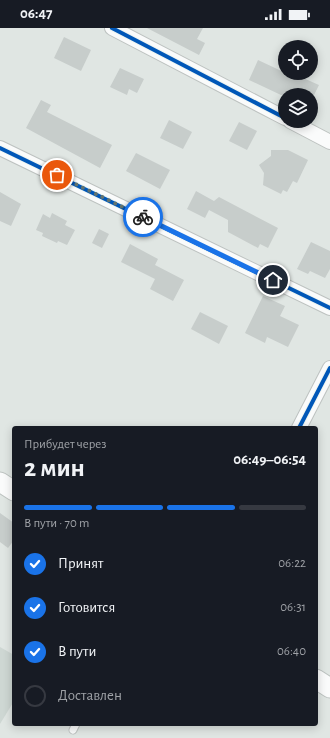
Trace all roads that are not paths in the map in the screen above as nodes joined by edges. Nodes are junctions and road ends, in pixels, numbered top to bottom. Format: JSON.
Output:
{"nodes":[{"id":1,"x":112,"y":28,"type":"edge"},
{"id":2,"x":278,"y":114,"type":"edge"},
{"id":3,"x":303,"y":128,"type":"edge"},
{"id":4,"x":330,"y":142,"type":"edge"},
{"id":5,"x":0,"y":148,"type":"edge"},
{"id":6,"x":330,"y":308,"type":"edge"},
{"id":7,"x":330,"y":368,"type":"edge"},
{"id":8,"x":300,"y":426,"type":"edge"},
{"id":9,"x":0,"y":482,"type":"edge"},
{"id":10,"x":12,"y":490,"type":"edge"},
{"id":11,"x":318,"y":680,"type":"edge"},
{"id":12,"x":330,"y":688,"type":"edge"}],
"edges":[{"from":1,"to":2,"type":"street"},
{"from":3,"to":4,"type":"street"},
{"from":5,"to":6,"type":"street"},
{"from":7,"to":8,"type":"street"},
{"from":9,"to":10,"type":"main road"},
{"from":11,"to":12,"type":"main road"}]}
